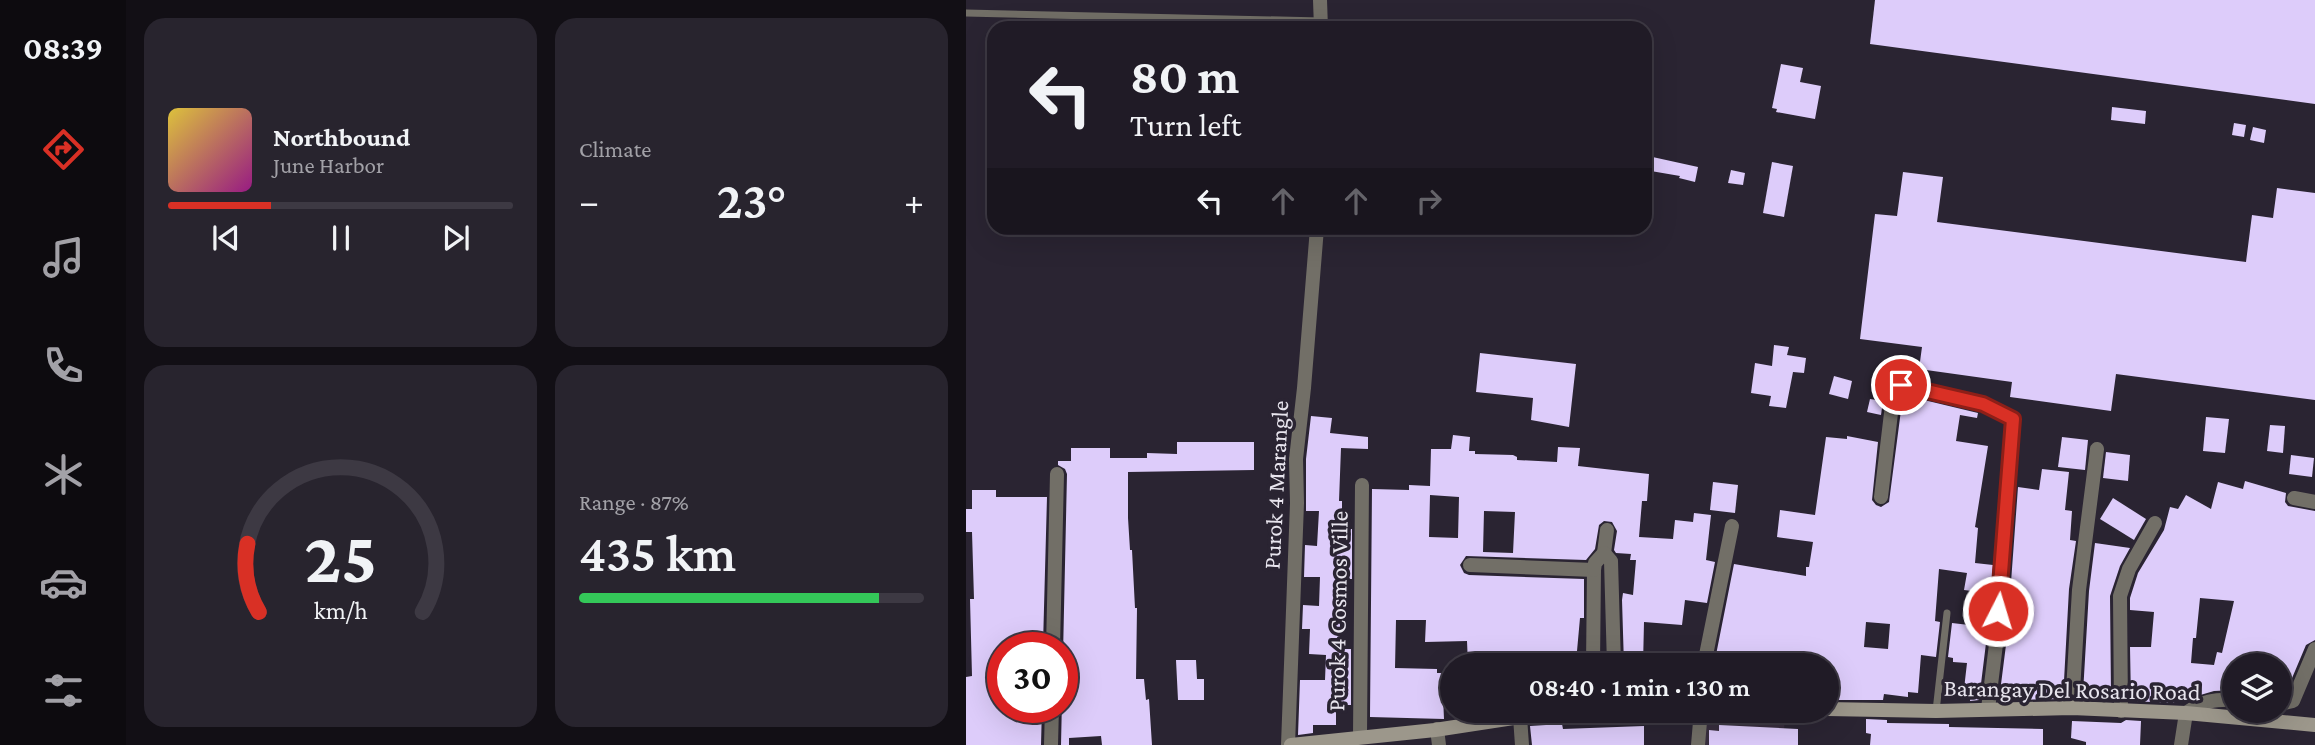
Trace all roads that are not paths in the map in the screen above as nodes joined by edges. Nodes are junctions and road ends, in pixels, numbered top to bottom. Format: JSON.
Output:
{"nodes":[{"id":1,"x":1320,"y":0,"type":"edge"},
{"id":2,"x":966,"y":12,"type":"edge"},
{"id":3,"x":1212,"y":21,"type":"edge"},
{"id":4,"x":1321,"y":21,"type":"edge"},
{"id":5,"x":1316,"y":235,"type":"edge"},
{"id":6,"x":2097,"y":449,"type":"dead end"},
{"id":7,"x":1057,"y":474,"type":"dead end"},
{"id":8,"x":1362,"y":485,"type":"dead end"},
{"id":9,"x":1881,"y":497,"type":"dead end"},
{"id":10,"x":2294,"y":498,"type":"dead end"},
{"id":11,"x":2315,"y":502,"type":"edge"},
{"id":12,"x":2155,"y":523,"type":"dead end"},
{"id":13,"x":1732,"y":526,"type":"dead end"},
{"id":14,"x":1606,"y":530,"type":"dead end"},
{"id":15,"x":1604,"y":553,"type":"junction"},
{"id":16,"x":1470,"y":565,"type":"dead end"},
{"id":17,"x":1594,"y":569,"type":"junction"},
{"id":18,"x":1947,"y":613,"type":"dead end"},
{"id":19,"x":1053,"y":632,"type":"edge"},
{"id":20,"x":2315,"y":649,"type":"edge"},
{"id":21,"x":1593,"y":653,"type":"edge"},
{"id":22,"x":1614,"y":653,"type":"edge"},
{"id":23,"x":1706,"y":653,"type":"edge"},
{"id":24,"x":2222,"y":699,"type":"edge"},
{"id":25,"x":2292,"y":701,"type":"edge"},
{"id":26,"x":2072,"y":708,"type":"junction"},
{"id":27,"x":1839,"y":709,"type":"edge"},
{"id":28,"x":1988,"y":709,"type":"junction"},
{"id":29,"x":1936,"y":711,"type":"junction"},
{"id":30,"x":2120,"y":711,"type":"junction"},
{"id":31,"x":2186,"y":713,"type":"junction"},
{"id":32,"x":1052,"y":723,"type":"edge"},
{"id":33,"x":1478,"y":723,"type":"edge"},
{"id":34,"x":1520,"y":723,"type":"edge"},
{"id":35,"x":1700,"y":723,"type":"edge"},
{"id":36,"x":2313,"y":725,"type":"edge"},
{"id":37,"x":1437,"y":729,"type":"junction"},
{"id":38,"x":1360,"y":737,"type":"junction"},
{"id":39,"x":1051,"y":745,"type":"edge"},
{"id":40,"x":1289,"y":745,"type":"edge"},
{"id":41,"x":1439,"y":745,"type":"edge"},
{"id":42,"x":1522,"y":745,"type":"edge"},
{"id":43,"x":1698,"y":745,"type":"edge"},
{"id":44,"x":2181,"y":745,"type":"edge"}],
"edges":[{"from":1,"to":4,"type":"street"},
{"from":2,"to":3,"type":"lane"},
{"from":5,"to":40,"type":"street","name":"Purok 4 Marangle"},
{"from":6,"to":26,"type":"street"},
{"from":7,"to":19,"type":"street"},
{"from":8,"to":38,"type":"street","name":"Purok 4 Cosmos Ville"},
{"from":9,"to":28,"type":"street"},
{"from":10,"to":11,"type":"street"},
{"from":12,"to":30,"type":"street"},
{"from":13,"to":23,"type":"street"},
{"from":14,"to":15,"type":"street"},
{"from":15,"to":17,"type":"street"},
{"from":15,"to":22,"type":"street"},
{"from":16,"to":17,"type":"street"},
{"from":17,"to":21,"type":"street"},
{"from":18,"to":29,"type":"lane"},
{"from":20,"to":25,"type":"street"},
{"from":24,"to":31,"type":"street"},
{"from":26,"to":28,"type":"main road","name":"Barangay Del Rosario Road"},
{"from":26,"to":30,"type":"main road","name":"Barangay Del Rosario Road"},
{"from":27,"to":29,"type":"main road","name":"Barangay Del Rosario Road"},
{"from":28,"to":29,"type":"main road","name":"Barangay Del Rosario Road"},
{"from":30,"to":31,"type":"main road","name":"Barangay Del Rosario Road"},
{"from":31,"to":36,"type":"main road","name":"Barangay Del Rosario Road"},
{"from":31,"to":44,"type":"street"},
{"from":32,"to":39,"type":"street"},
{"from":33,"to":37,"type":"main road"},
{"from":34,"to":42,"type":"street"},
{"from":35,"to":43,"type":"street"},
{"from":37,"to":38,"type":"main road"},
{"from":37,"to":41,"type":"street"},
{"from":38,"to":40,"type":"main road"}]}
